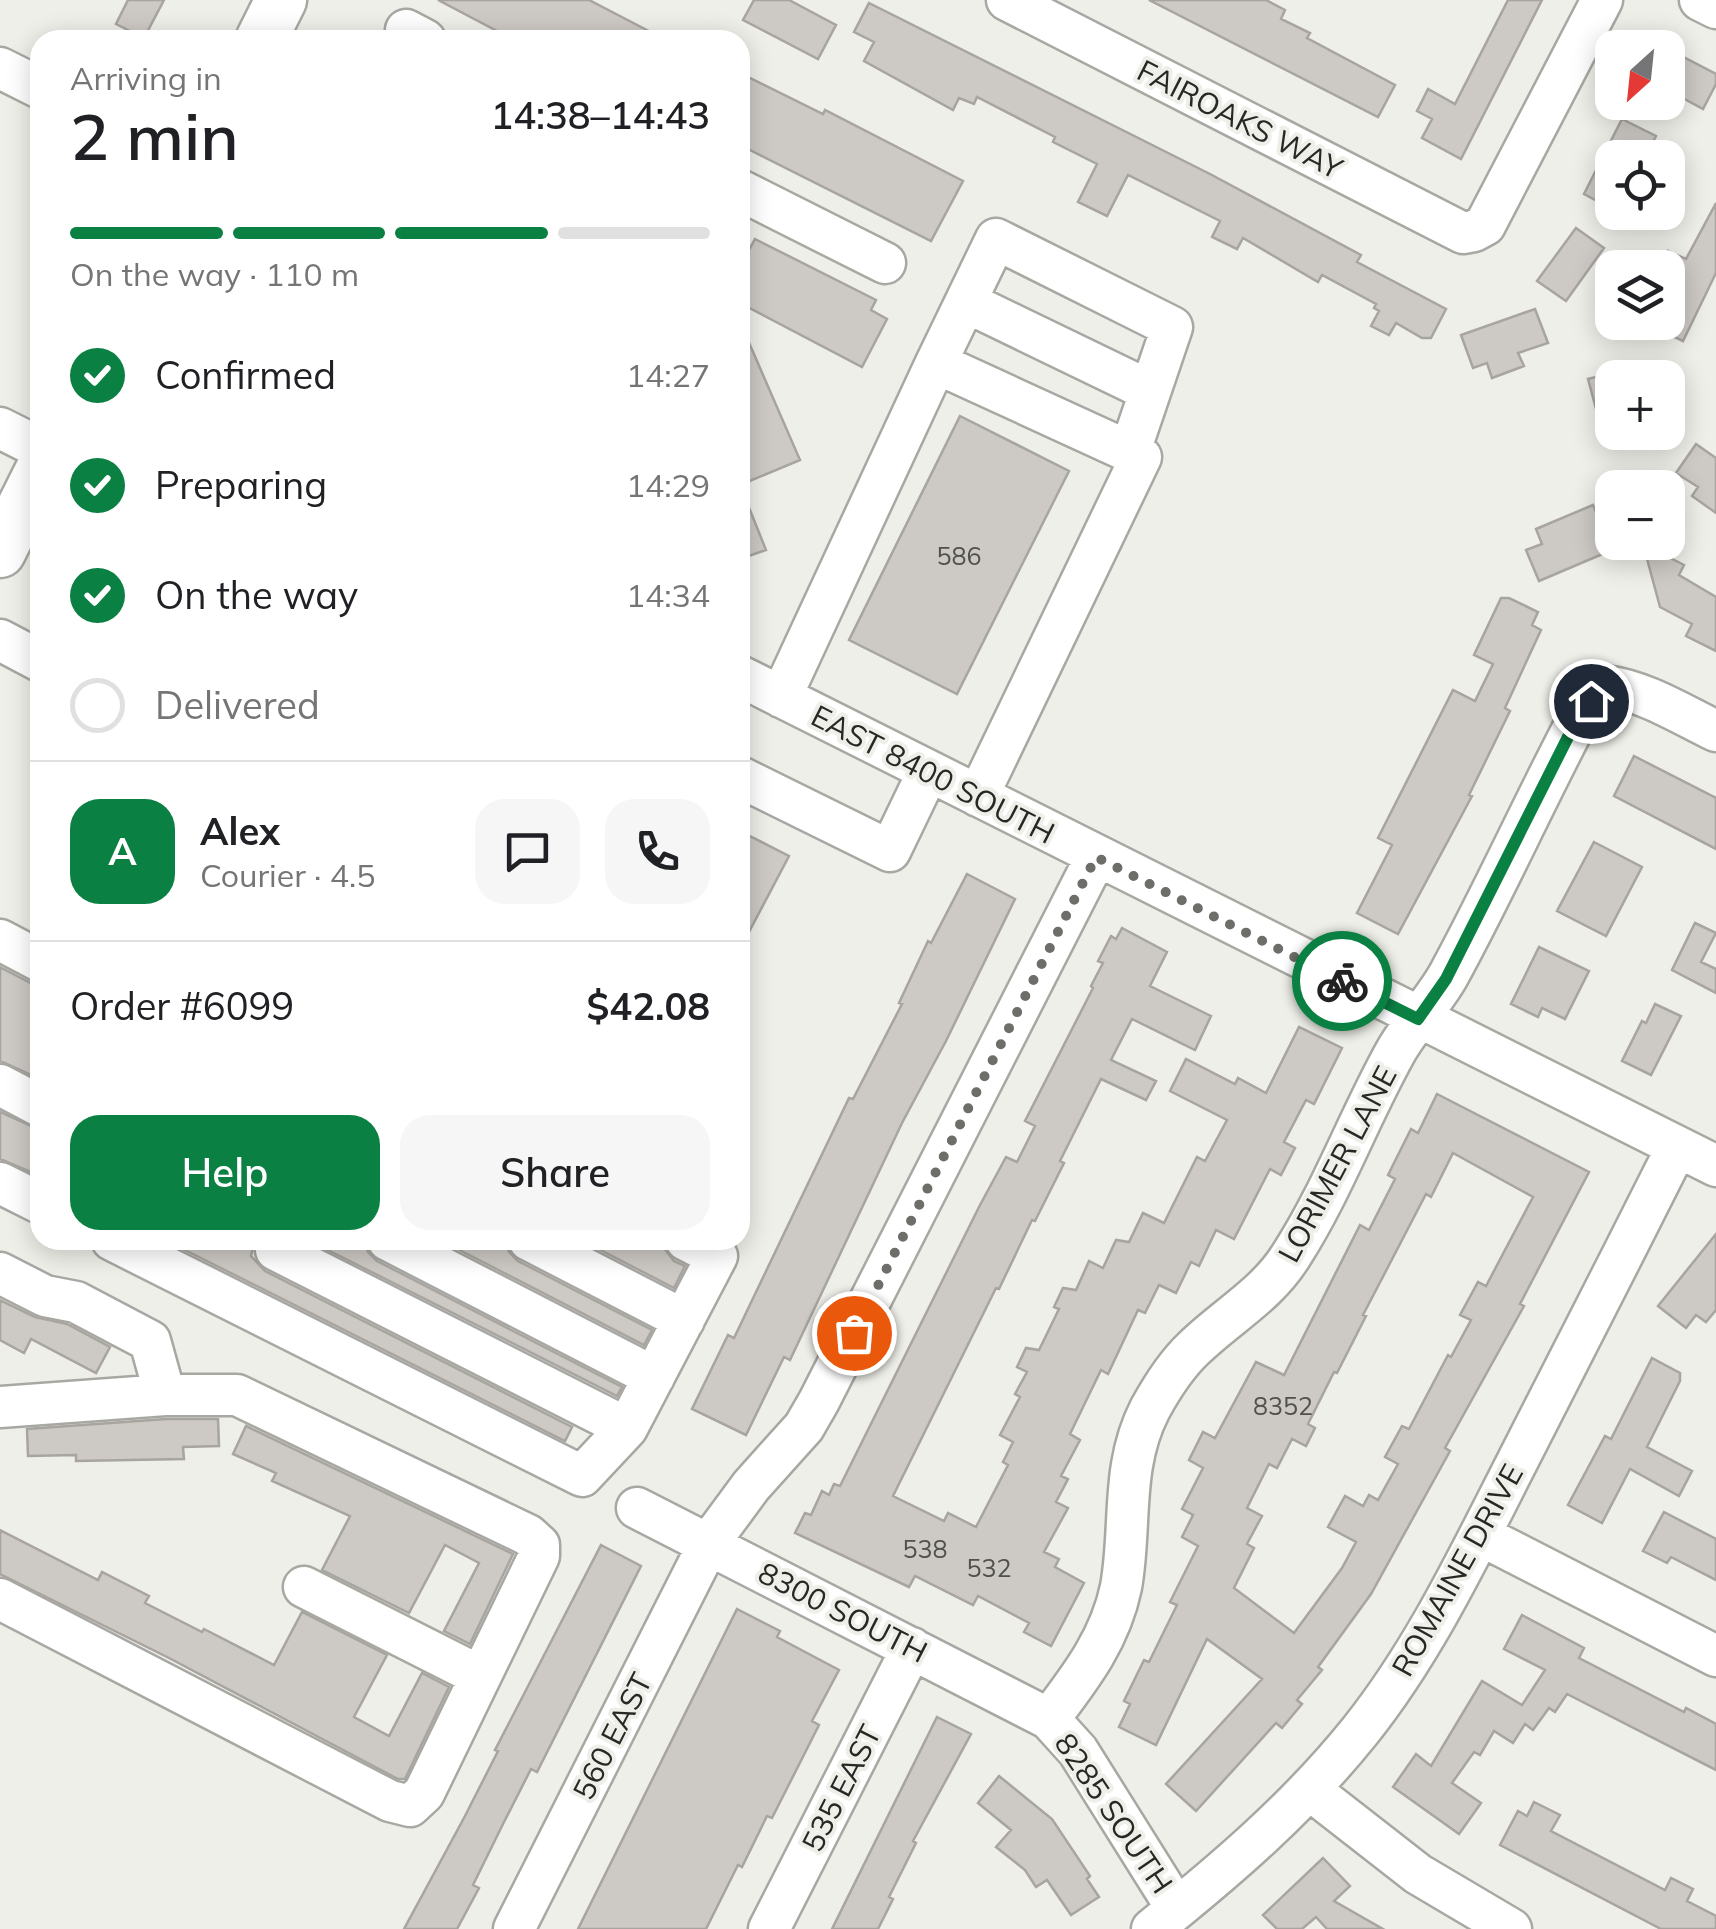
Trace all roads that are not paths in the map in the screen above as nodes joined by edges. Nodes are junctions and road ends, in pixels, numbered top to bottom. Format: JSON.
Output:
{"nodes":[{"id":1,"x":281,"y":0,"type":"edge"},
{"id":2,"x":1007,"y":0,"type":"edge"},
{"id":3,"x":1602,"y":0,"type":"edge"},
{"id":4,"x":1700,"y":0,"type":"edge"},
{"id":5,"x":1716,"y":8,"type":"edge"},
{"id":6,"x":266,"y":30,"type":"edge"},
{"id":7,"x":0,"y":68,"type":"edge"},
{"id":8,"x":30,"y":83,"type":"edge"},
{"id":9,"x":750,"y":195,"type":"edge"},
{"id":10,"x":885,"y":263,"type":"dead end"},
{"id":11,"x":966,"y":302,"type":"junction"},
{"id":12,"x":936,"y":364,"type":"junction"},
{"id":13,"x":1150,"y":391,"type":"junction"},
{"id":14,"x":0,"y":428,"type":"edge"},
{"id":15,"x":30,"y":443,"type":"edge"},
{"id":16,"x":1130,"y":451,"type":"junction"},
{"id":17,"x":30,"y":490,"type":"edge"},
{"id":18,"x":4,"y":535,"type":"edge"},
{"id":19,"x":0,"y":640,"type":"edge"},
{"id":20,"x":30,"y":656,"type":"edge"},
{"id":21,"x":750,"y":681,"type":"edge"},
{"id":22,"x":781,"y":697,"type":"junction"},
{"id":23,"x":1716,"y":732,"type":"edge"},
{"id":24,"x":928,"y":772,"type":"junction"},
{"id":25,"x":750,"y":782,"type":"edge"},
{"id":26,"x":978,"y":796,"type":"junction"},
{"id":27,"x":1096,"y":857,"type":"junction"},
{"id":28,"x":0,"y":940,"type":"edge"},
{"id":29,"x":30,"y":956,"type":"edge"},
{"id":30,"x":1418,"y":1019,"type":"junction"},
{"id":31,"x":0,"y":1085,"type":"edge"},
{"id":32,"x":30,"y":1101,"type":"edge"},
{"id":33,"x":1677,"y":1147,"type":"junction"},
{"id":34,"x":1716,"y":1166,"type":"edge"},
{"id":35,"x":0,"y":1182,"type":"edge"},
{"id":36,"x":30,"y":1198,"type":"edge"},
{"id":37,"x":131,"y":1250,"type":"edge"},
{"id":38,"x":277,"y":1250,"type":"edge"},
{"id":39,"x":289,"y":1250,"type":"edge"},
{"id":40,"x":407,"y":1250,"type":"edge"},
{"id":41,"x":548,"y":1250,"type":"edge"},
{"id":42,"x":705,"y":1250,"type":"edge"},
{"id":43,"x":0,"y":1273,"type":"edge"},
{"id":44,"x":244,"y":1308,"type":"junction"},
{"id":45,"x":684,"y":1320,"type":"junction"},
{"id":46,"x":654,"y":1377,"type":"junction"},
{"id":47,"x":164,"y":1395,"type":"junction"},
{"id":48,"x":0,"y":1407,"type":"edge"},
{"id":49,"x":627,"y":1428,"type":"junction"},
{"id":50,"x":636,"y":1508,"type":"dead end"},
{"id":51,"x":1480,"y":1536,"type":"junction"},
{"id":52,"x":709,"y":1543,"type":"junction"},
{"id":53,"x":304,"y":1587,"type":"dead end"},
{"id":54,"x":0,"y":1599,"type":"edge"},
{"id":55,"x":912,"y":1648,"type":"junction"},
{"id":56,"x":1716,"y":1656,"type":"edge"},
{"id":57,"x":480,"y":1676,"type":"junction"},
{"id":58,"x":1048,"y":1719,"type":"junction"},
{"id":59,"x":1309,"y":1788,"type":"junction"},
{"id":60,"x":1164,"y":1919,"type":"edge"},
{"id":61,"x":514,"y":1929,"type":"edge"},
{"id":62,"x":769,"y":1929,"type":"edge"},
{"id":63,"x":1510,"y":1929,"type":"edge"}],
"edges":[{"from":1,"to":6,"type":"main road"},
{"from":2,"to":3,"type":"street","name":"FAIROAKS WAY"},
{"from":4,"to":5,"type":"street"},
{"from":7,"to":8,"type":"street"},
{"from":9,"to":10,"type":"street"},
{"from":11,"to":12,"type":"street"},
{"from":11,"to":13,"type":"street"},
{"from":11,"to":13,"type":"street"},
{"from":12,"to":16,"type":"street"},
{"from":12,"to":22,"type":"street"},
{"from":13,"to":16,"type":"street"},
{"from":14,"to":15,"type":"street"},
{"from":16,"to":26,"type":"street"},
{"from":17,"to":18,"type":"main road"},
{"from":19,"to":20,"type":"street"},
{"from":21,"to":22,"type":"street","name":"EAST 8400 SOUTH"},
{"from":22,"to":24,"type":"street","name":"EAST 8400 SOUTH"},
{"from":23,"to":30,"type":"street","name":"LORIMER LANE"},
{"from":24,"to":25,"type":"street"},
{"from":24,"to":26,"type":"street","name":"EAST 8400 SOUTH"},
{"from":26,"to":27,"type":"street","name":"EAST 8400 SOUTH"},
{"from":27,"to":30,"type":"street","name":"EAST 8400 SOUTH"},
{"from":27,"to":52,"type":"street","name":"560 EAST"},
{"from":28,"to":29,"type":"street"},
{"from":30,"to":33,"type":"street","name":"EAST 8400 SOUTH"},
{"from":30,"to":58,"type":"street","name":"LORIMER LANE"},
{"from":31,"to":32,"type":"street"},
{"from":33,"to":34,"type":"street","name":"EAST 8400 SOUTH"},
{"from":33,"to":51,"type":"street","name":"ROMAINE DRIVE"},
{"from":35,"to":36,"type":"street"},
{"from":37,"to":44,"type":"street"},
{"from":38,"to":44,"type":"street"},
{"from":39,"to":49,"type":"street"},
{"from":40,"to":46,"type":"street"},
{"from":41,"to":45,"type":"street"},
{"from":42,"to":45,"type":"street"},
{"from":43,"to":47,"type":"street"},
{"from":44,"to":49,"type":"street"},
{"from":45,"to":46,"type":"street"},
{"from":46,"to":49,"type":"street"},
{"from":47,"to":48,"type":"street"},
{"from":47,"to":57,"type":"street"},
{"from":50,"to":52,"type":"street","name":"8300 SOUTH"},
{"from":51,"to":56,"type":"street"},
{"from":51,"to":59,"type":"street","name":"ROMAINE DRIVE"},
{"from":52,"to":55,"type":"street","name":"8300 SOUTH"},
{"from":52,"to":61,"type":"street","name":"560 EAST"},
{"from":53,"to":57,"type":"street"},
{"from":54,"to":57,"type":"street"},
{"from":55,"to":58,"type":"street","name":"8300 SOUTH"},
{"from":55,"to":62,"type":"street","name":"535 EAST"},
{"from":58,"to":60,"type":"street","name":"8285 SOUTH"},
{"from":59,"to":60,"type":"street","name":"ROMAINE DRIVE"},
{"from":59,"to":63,"type":"street"}]}
